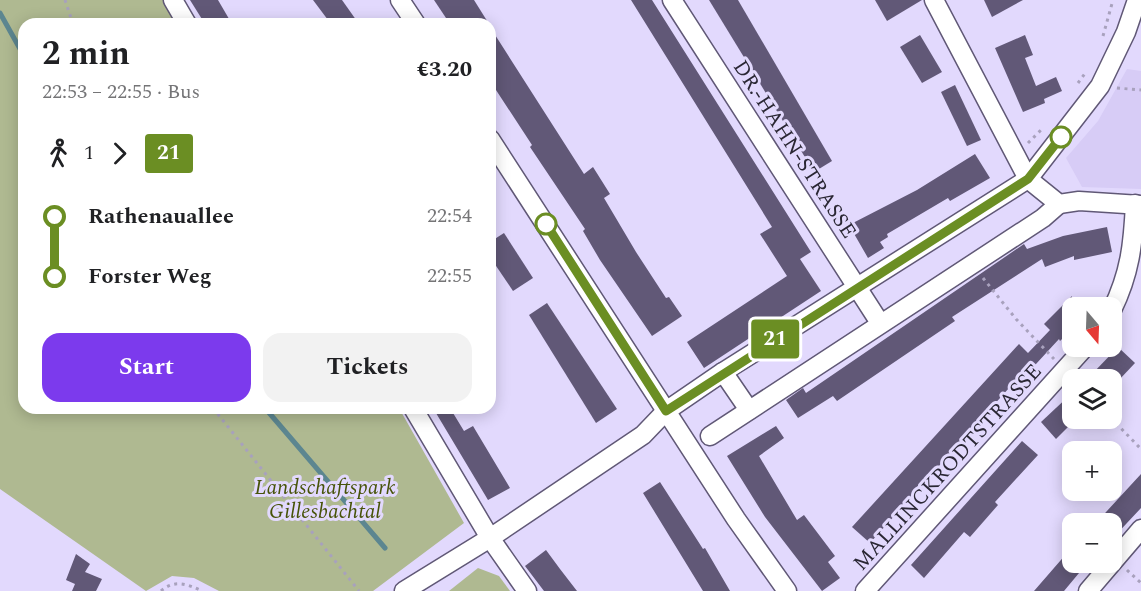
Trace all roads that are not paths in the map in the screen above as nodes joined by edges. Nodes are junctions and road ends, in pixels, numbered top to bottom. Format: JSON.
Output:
{"nodes":[{"id":1,"x":173,"y":0,"type":"edge"},
{"id":2,"x":400,"y":0,"type":"edge"},
{"id":3,"x":672,"y":0,"type":"edge"},
{"id":4,"x":934,"y":0,"type":"edge"},
{"id":5,"x":1137,"y":0,"type":"edge"},
{"id":6,"x":184,"y":18,"type":"edge"},
{"id":7,"x":412,"y":18,"type":"edge"},
{"id":8,"x":496,"y":148,"type":"edge"},
{"id":9,"x":1028,"y":179,"type":"junction"},
{"id":10,"x":1059,"y":204,"type":"junction"},
{"id":11,"x":1138,"y":204,"type":"edge"},
{"id":12,"x":856,"y":287,"type":"junction"},
{"id":13,"x":1118,"y":297,"type":"edge"},
{"id":14,"x":880,"y":323,"type":"junction"},
{"id":15,"x":1077,"y":357,"type":"edge"},
{"id":16,"x":723,"y":372,"type":"junction"},
{"id":17,"x":749,"y":410,"type":"junction"},
{"id":18,"x":666,"y":411,"type":"junction"},
{"id":19,"x":417,"y":414,"type":"edge"},
{"id":20,"x":710,"y":436,"type":"dead end"},
{"id":21,"x":1141,"y":529,"type":"edge"},
{"id":22,"x":490,"y":538,"type":"junction"},
{"id":23,"x":404,"y":591,"type":"edge"},
{"id":24,"x":527,"y":591,"type":"edge"},
{"id":25,"x":787,"y":591,"type":"edge"},
{"id":26,"x":865,"y":591,"type":"edge"},
{"id":27,"x":1088,"y":591,"type":"edge"}],
"edges":[{"from":1,"to":6,"type":"street"},
{"from":2,"to":7,"type":"street"},
{"from":3,"to":12,"type":"street","name":"DR.-HAHN-STRASSE"},
{"from":4,"to":9,"type":"street"},
{"from":5,"to":9,"type":"street"},
{"from":8,"to":18,"type":"street"},
{"from":9,"to":10,"type":"street"},
{"from":9,"to":12,"type":"street"},
{"from":10,"to":11,"type":"street"},
{"from":10,"to":14,"type":"street"},
{"from":11,"to":13,"type":"street"},
{"from":12,"to":14,"type":"street","name":"DR.-HAHN-STRASSE"},
{"from":12,"to":16,"type":"street"},
{"from":14,"to":17,"type":"street"},
{"from":15,"to":26,"type":"street","name":"MALLINCKRODTSTRASSE"},
{"from":16,"to":17,"type":"street"},
{"from":16,"to":18,"type":"street"},
{"from":17,"to":20,"type":"street"},
{"from":18,"to":22,"type":"street"},
{"from":18,"to":25,"type":"street"},
{"from":19,"to":22,"type":"street"},
{"from":21,"to":27,"type":"street"},
{"from":22,"to":23,"type":"street"},
{"from":22,"to":24,"type":"street"}]}
